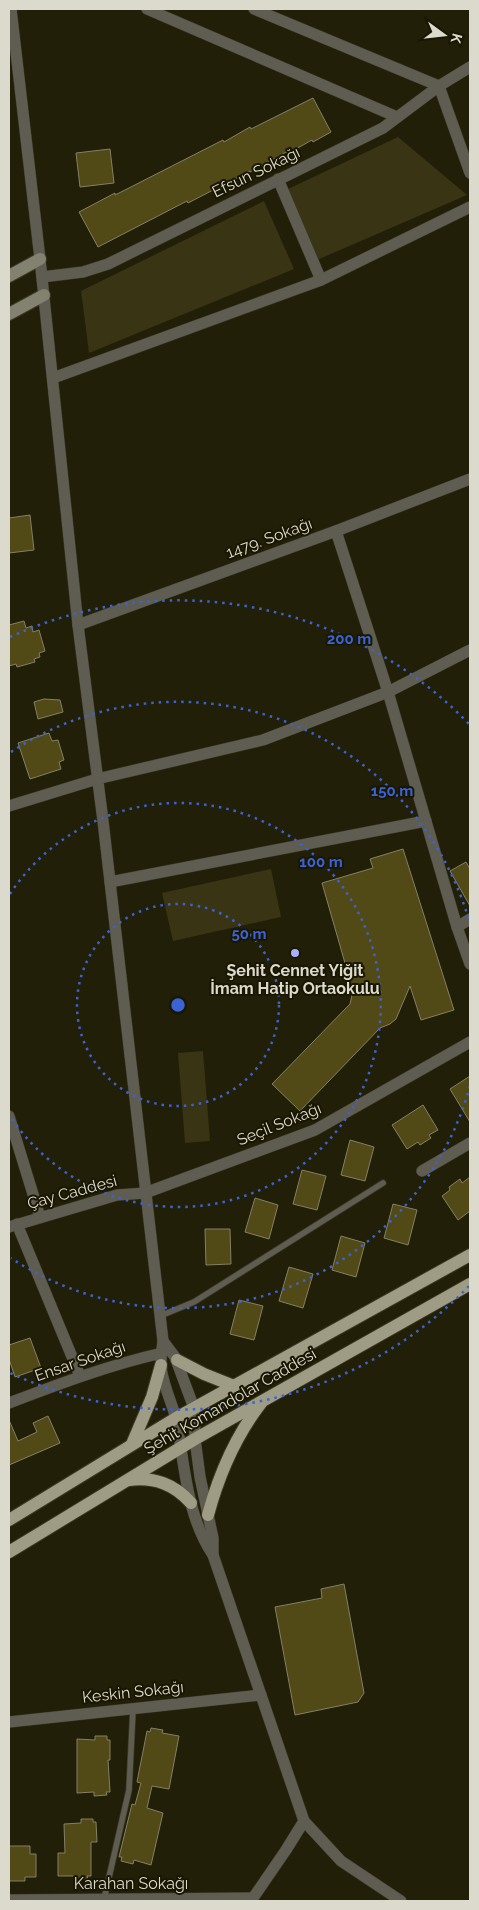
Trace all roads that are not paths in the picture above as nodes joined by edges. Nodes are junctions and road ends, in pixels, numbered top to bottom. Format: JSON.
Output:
{"nodes":[{"id":1,"x":12,"y":9,"type":"edge"},
{"id":2,"x":147,"y":9,"type":"edge"},
{"id":3,"x":254,"y":9,"type":"edge"},
{"id":4,"x":470,"y":66,"type":"edge"},
{"id":5,"x":439,"y":86,"type":"junction"},
{"id":6,"x":397,"y":117,"type":"junction"},
{"id":7,"x":470,"y":173,"type":"edge"},
{"id":8,"x":278,"y":179,"type":"junction"},
{"id":9,"x":470,"y":207,"type":"edge"},
{"id":10,"x":40,"y":259,"type":"junction"},
{"id":11,"x":9,"y":276,"type":"edge"},
{"id":12,"x":42,"y":276,"type":"junction"},
{"id":13,"x":321,"y":280,"type":"junction"},
{"id":14,"x":44,"y":295,"type":"junction"},
{"id":15,"x":9,"y":314,"type":"edge"},
{"id":16,"x":53,"y":378,"type":"junction"},
{"id":17,"x":470,"y":479,"type":"edge"},
{"id":18,"x":336,"y":531,"type":"junction"},
{"id":19,"x":78,"y":625,"type":"junction"},
{"id":20,"x":470,"y":650,"type":"edge"},
{"id":21,"x":388,"y":692,"type":"junction"},
{"id":22,"x":97,"y":779,"type":"junction"},
{"id":23,"x":9,"y":806,"type":"edge"},
{"id":24,"x":426,"y":821,"type":"junction"},
{"id":25,"x":110,"y":882,"type":"junction"},
{"id":26,"x":470,"y":919,"type":"edge"},
{"id":27,"x":457,"y":927,"type":"junction"},
{"id":28,"x":470,"y":964,"type":"edge"},
{"id":29,"x":470,"y":1042,"type":"edge"},
{"id":30,"x":9,"y":1116,"type":"edge"},
{"id":31,"x":470,"y":1144,"type":"edge"},
{"id":32,"x":422,"y":1171,"type":"dead end"},
{"id":33,"x":383,"y":1183,"type":"dead end"},
{"id":34,"x":145,"y":1193,"type":"junction"},
{"id":35,"x":40,"y":1218,"type":"junction"},
{"id":36,"x":13,"y":1226,"type":"edge"},
{"id":37,"x":470,"y":1255,"type":"edge"},
{"id":38,"x":470,"y":1284,"type":"edge"},
{"id":39,"x":160,"y":1316,"type":"junction"},
{"id":40,"x":163,"y":1341,"type":"junction"},
{"id":41,"x":161,"y":1359,"type":"junction"},
{"id":42,"x":177,"y":1360,"type":"junction"},
{"id":43,"x":80,"y":1376,"type":"junction"},
{"id":44,"x":234,"y":1386,"type":"junction"},
{"id":45,"x":264,"y":1399,"type":"junction"},
{"id":46,"x":9,"y":1403,"type":"edge"},
{"id":47,"x":194,"y":1408,"type":"junction"},
{"id":48,"x":176,"y":1418,"type":"junction"},
{"id":49,"x":195,"y":1439,"type":"junction"},
{"id":50,"x":132,"y":1444,"type":"junction"},
{"id":51,"x":181,"y":1448,"type":"junction"},
{"id":52,"x":127,"y":1480,"type":"junction"},
{"id":53,"x":191,"y":1503,"type":"junction"},
{"id":54,"x":208,"y":1515,"type":"junction"},
{"id":55,"x":9,"y":1520,"type":"edge"},
{"id":56,"x":9,"y":1552,"type":"edge"},
{"id":57,"x":213,"y":1555,"type":"junction"},
{"id":58,"x":261,"y":1695,"type":"junction"},
{"id":59,"x":133,"y":1709,"type":"junction"},
{"id":60,"x":9,"y":1722,"type":"edge"},
{"id":61,"x":304,"y":1821,"type":"junction"},
{"id":62,"x":104,"y":1899,"type":"junction"},
{"id":63,"x":9,"y":1900,"type":"edge"},
{"id":64,"x":252,"y":1900,"type":"edge"},
{"id":65,"x":400,"y":1901,"type":"edge"}],
"edges":[{"from":1,"to":10,"type":"street"},
{"from":2,"to":6,"type":"street"},
{"from":3,"to":5,"type":"street"},
{"from":4,"to":5,"type":"street","name":"Efsun Sokağı"},
{"from":5,"to":6,"type":"street","name":"Efsun Sokağı"},
{"from":5,"to":7,"type":"street"},
{"from":6,"to":8,"type":"street","name":"Efsun Sokağı"},
{"from":8,"to":12,"type":"street","name":"Efsun Sokağı"},
{"from":8,"to":13,"type":"street"},
{"from":9,"to":13,"type":"street"},
{"from":10,"to":11,"type":"street"},
{"from":10,"to":12,"type":"street"},
{"from":12,"to":14,"type":"street"},
{"from":13,"to":16,"type":"street"},
{"from":14,"to":15,"type":"street"},
{"from":14,"to":16,"type":"street"},
{"from":16,"to":19,"type":"street"},
{"from":17,"to":18,"type":"street","name":"1479. Sokağı"},
{"from":18,"to":19,"type":"street","name":"1479. Sokağı"},
{"from":18,"to":21,"type":"street"},
{"from":19,"to":22,"type":"street"},
{"from":20,"to":21,"type":"street"},
{"from":21,"to":22,"type":"street"},
{"from":21,"to":24,"type":"street"},
{"from":22,"to":23,"type":"street"},
{"from":22,"to":25,"type":"street"},
{"from":24,"to":25,"type":"street"},
{"from":24,"to":27,"type":"street"},
{"from":25,"to":34,"type":"street"},
{"from":26,"to":27,"type":"street"},
{"from":27,"to":28,"type":"street"},
{"from":29,"to":34,"type":"street","name":"Seçil Sokağı"},
{"from":30,"to":35,"type":"street"},
{"from":31,"to":32,"type":"street"},
{"from":33,"to":39,"type":"lane"},
{"from":34,"to":35,"type":"street","name":"Çay Caddesi"},
{"from":34,"to":39,"type":"street"},
{"from":35,"to":36,"type":"street","name":"Çay Caddesi"},
{"from":36,"to":43,"type":"street"},
{"from":37,"to":44,"type":"main road","name":"Şehit Komandolar Caddesi"},
{"from":38,"to":45,"type":"main road","name":"Şehit Komandolar Caddesi"},
{"from":39,"to":40,"type":"street"},
{"from":40,"to":41,"type":"street"},
{"from":40,"to":42,"type":"street"},
{"from":41,"to":43,"type":"street","name":"Ensar Sokağı"},
{"from":41,"to":48,"type":"street"},
{"from":41,"to":50,"type":"main road"},
{"from":42,"to":44,"type":"main road"},
{"from":42,"to":47,"type":"street"},
{"from":43,"to":46,"type":"street","name":"Ensar Sokağı"},
{"from":44,"to":47,"type":"main road","name":"Şehit Komandolar Caddesi"},
{"from":45,"to":49,"type":"main road","name":"Şehit Komandolar Caddesi"},
{"from":45,"to":54,"type":"main road"},
{"from":47,"to":48,"type":"main road","name":"Şehit Komandolar Caddesi"},
{"from":47,"to":49,"type":"street"},
{"from":48,"to":50,"type":"main road","name":"Şehit Komandolar Caddesi"},
{"from":48,"to":51,"type":"street"},
{"from":49,"to":51,"type":"main road","name":"Şehit Komandolar Caddesi"},
{"from":49,"to":54,"type":"street"},
{"from":50,"to":55,"type":"main road","name":"Şehit Komandolar Caddesi"},
{"from":51,"to":52,"type":"main road","name":"Şehit Komandolar Caddesi"},
{"from":51,"to":53,"type":"street"},
{"from":52,"to":53,"type":"main road"},
{"from":52,"to":56,"type":"main road","name":"Şehit Komandolar Caddesi"},
{"from":53,"to":57,"type":"street"},
{"from":54,"to":57,"type":"street"},
{"from":57,"to":58,"type":"street"},
{"from":58,"to":59,"type":"street","name":"Keskin Sokağı"},
{"from":58,"to":61,"type":"street"},
{"from":59,"to":60,"type":"street","name":"Keskin Sokağı"},
{"from":59,"to":62,"type":"lane"},
{"from":61,"to":64,"type":"street"},
{"from":61,"to":65,"type":"street"},
{"from":62,"to":63,"type":"street","name":"Karahan Sokağı"},
{"from":62,"to":64,"type":"street","name":"Karahan Sokağı"}]}
